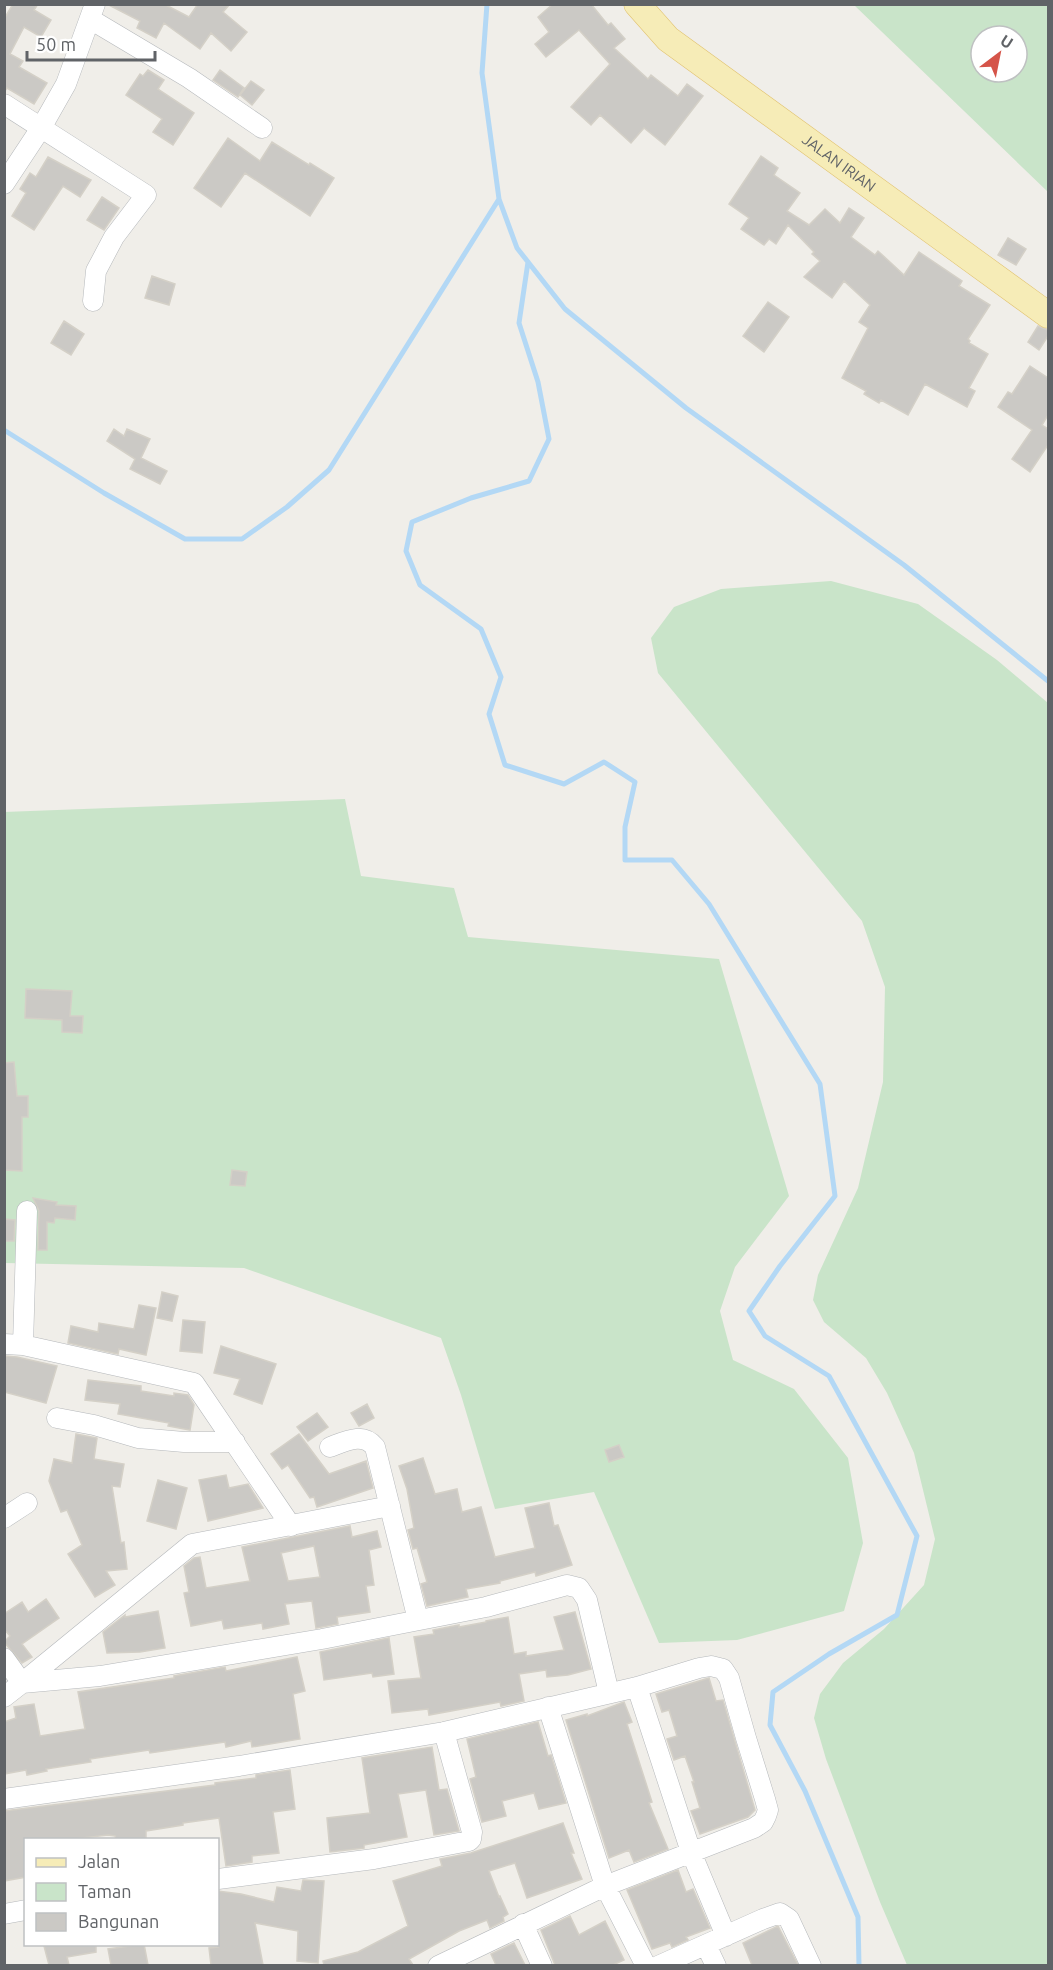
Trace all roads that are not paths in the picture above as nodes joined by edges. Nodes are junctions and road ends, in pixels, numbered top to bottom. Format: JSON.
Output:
{"nodes":[{"id":1,"x":637,"y":4,"type":"edge"},
{"id":2,"x":93,"y":12,"type":"edge"},
{"id":3,"x":4,"y":104,"type":"edge"},
{"id":4,"x":41,"y":128,"type":"junction"},
{"id":5,"x":262,"y":128,"type":"dead end"},
{"id":6,"x":4,"y":184,"type":"edge"},
{"id":7,"x":93,"y":301,"type":"dead end"},
{"id":8,"x":1048,"y":315,"type":"edge"},
{"id":9,"x":27,"y":1211,"type":"dead end"},
{"id":10,"x":14,"y":1344,"type":"edge"},
{"id":11,"x":57,"y":1418,"type":"dead end"},
{"id":12,"x":235,"y":1442,"type":"junction"},
{"id":13,"x":330,"y":1447,"type":"dead end"},
{"id":14,"x":27,"y":1503,"type":"dead end"},
{"id":15,"x":390,"y":1506,"type":"junction"},
{"id":16,"x":4,"y":1518,"type":"edge"},
{"id":17,"x":291,"y":1526,"type":"junction"},
{"id":18,"x":418,"y":1620,"type":"junction"},
{"id":19,"x":4,"y":1658,"type":"edge"},
{"id":20,"x":22,"y":1683,"type":"junction"},
{"id":21,"x":637,"y":1687,"type":"junction"},
{"id":22,"x":609,"y":1693,"type":"junction"},
{"id":23,"x":4,"y":1697,"type":"edge"},
{"id":24,"x":548,"y":1707,"type":"junction"},
{"id":25,"x":444,"y":1732,"type":"junction"},
{"id":26,"x":4,"y":1799,"type":"edge"},
{"id":27,"x":691,"y":1852,"type":"junction"},
{"id":28,"x":219,"y":1879,"type":"edge"},
{"id":29,"x":605,"y":1886,"type":"junction"},
{"id":30,"x":24,"y":1910,"type":"edge"},
{"id":31,"x":4,"y":1914,"type":"edge"},
{"id":32,"x":523,"y":1924,"type":"junction"},
{"id":33,"x":726,"y":1936,"type":"junction"},
{"id":34,"x":706,"y":1945,"type":"junction"},
{"id":35,"x":438,"y":1965,"type":"edge"},
{"id":36,"x":542,"y":1965,"type":"edge"},
{"id":37,"x":646,"y":1965,"type":"edge"},
{"id":38,"x":658,"y":1965,"type":"edge"},
{"id":39,"x":716,"y":1965,"type":"edge"},
{"id":40,"x":812,"y":1965,"type":"edge"}],
"edges":[{"from":1,"to":8,"type":"main road","name":"JALAN IRIAN"},
{"from":2,"to":4,"type":"street"},
{"from":2,"to":5,"type":"street"},
{"from":3,"to":4,"type":"street"},
{"from":4,"to":6,"type":"street"},
{"from":4,"to":7,"type":"street"},
{"from":9,"to":10,"type":"street"},
{"from":10,"to":12,"type":"street"},
{"from":11,"to":12,"type":"street"},
{"from":12,"to":17,"type":"street"},
{"from":13,"to":15,"type":"street"},
{"from":14,"to":16,"type":"street"},
{"from":15,"to":17,"type":"street"},
{"from":15,"to":18,"type":"street"},
{"from":17,"to":20,"type":"street"},
{"from":18,"to":20,"type":"street"},
{"from":18,"to":22,"type":"street"},
{"from":19,"to":20,"type":"street"},
{"from":20,"to":23,"type":"street"},
{"from":21,"to":22,"type":"street"},
{"from":21,"to":27,"type":"street"},
{"from":21,"to":27,"type":"street"},
{"from":22,"to":24,"type":"street"},
{"from":24,"to":25,"type":"street"},
{"from":24,"to":29,"type":"street"},
{"from":25,"to":26,"type":"street"},
{"from":25,"to":28,"type":"street"},
{"from":27,"to":29,"type":"street"},
{"from":27,"to":33,"type":"street"},
{"from":29,"to":32,"type":"street"},
{"from":29,"to":37,"type":"street"},
{"from":30,"to":31,"type":"street"},
{"from":32,"to":35,"type":"street"},
{"from":32,"to":36,"type":"street"},
{"from":33,"to":34,"type":"street"},
{"from":33,"to":40,"type":"street"},
{"from":34,"to":38,"type":"street"},
{"from":34,"to":39,"type":"street"}]}
